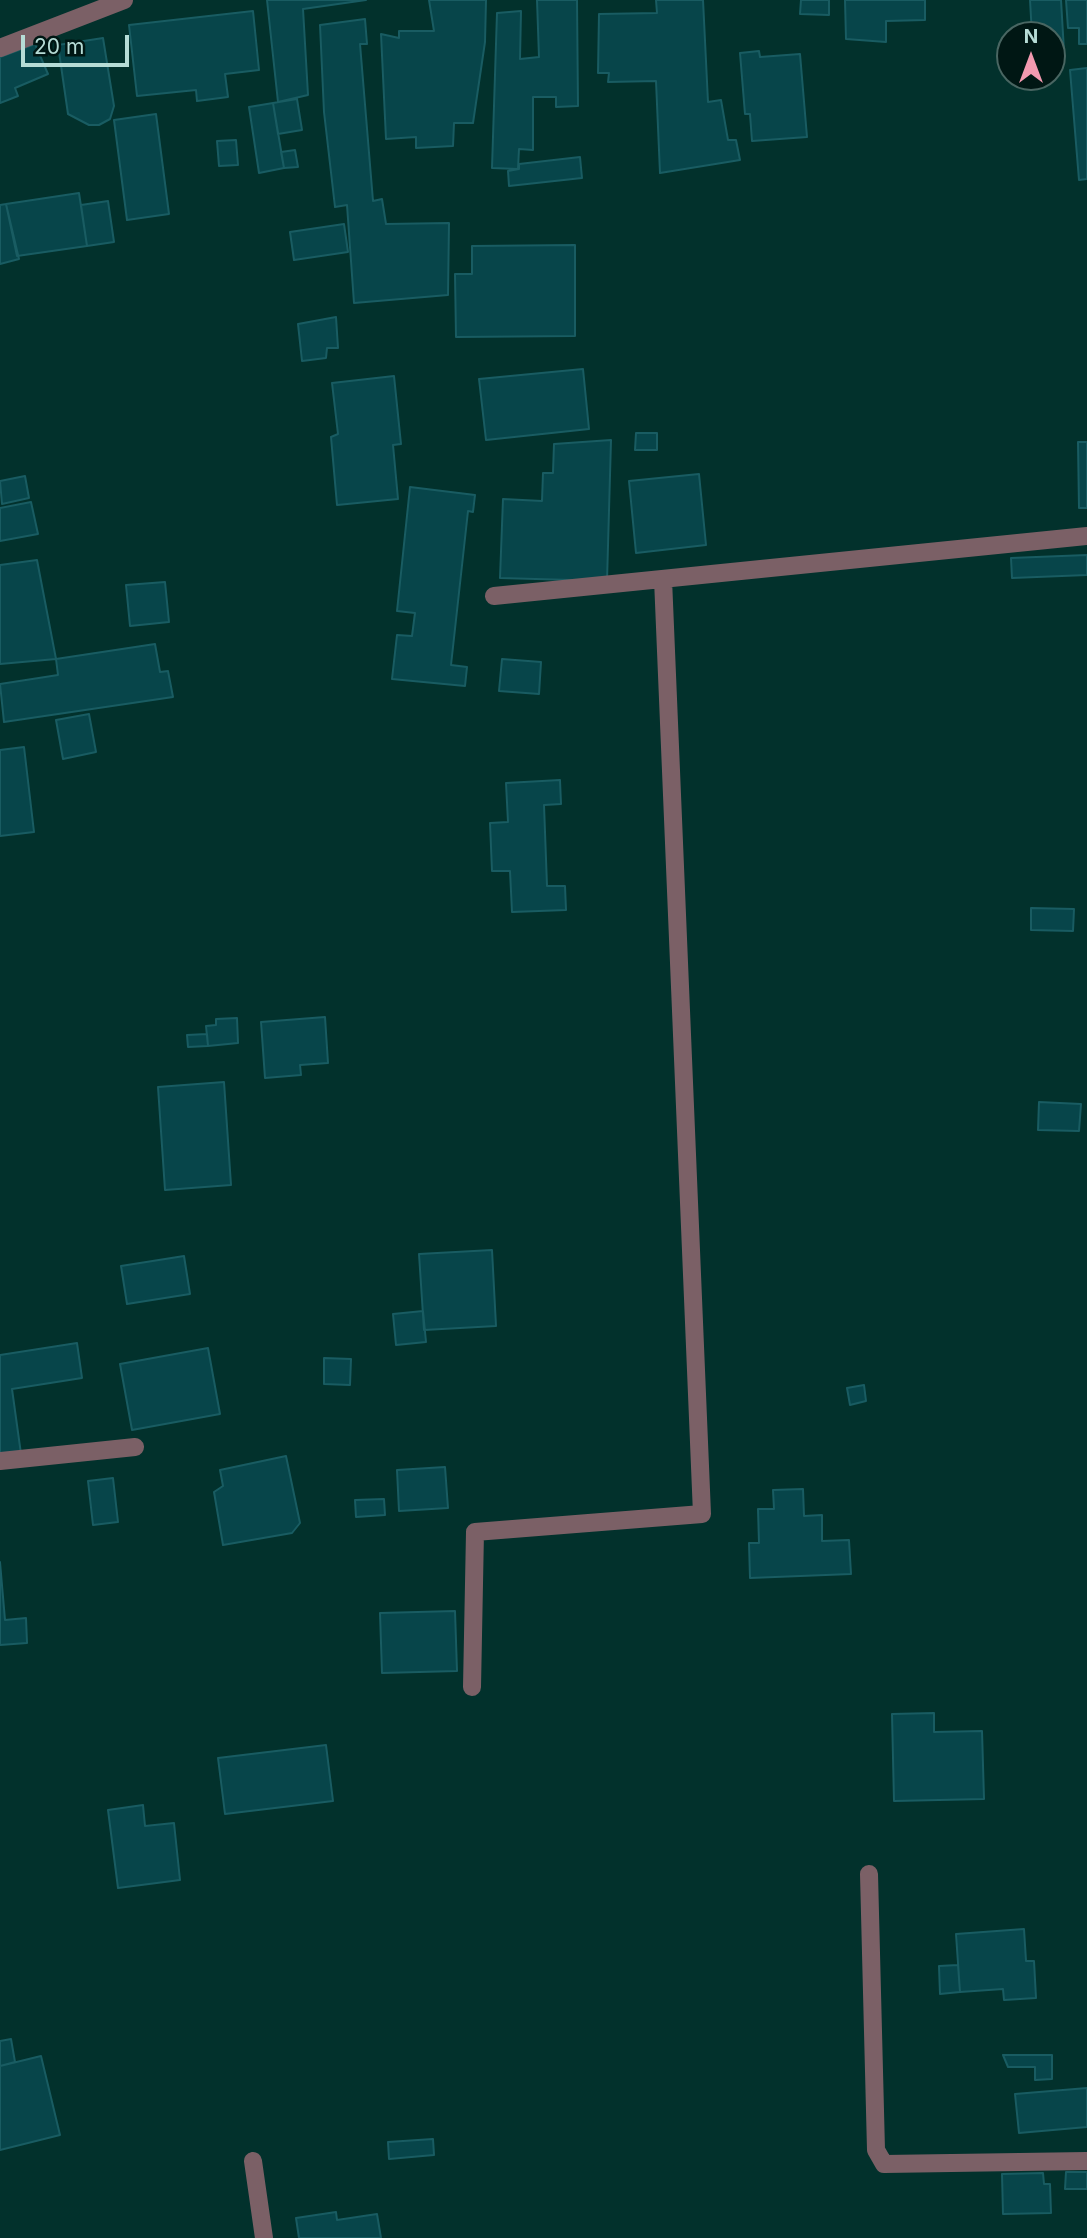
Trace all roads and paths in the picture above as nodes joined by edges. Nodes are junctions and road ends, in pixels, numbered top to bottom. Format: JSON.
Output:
{"nodes":[{"id":1,"x":124,"y":0,"type":"edge"},
{"id":2,"x":0,"y":48,"type":"edge"},
{"id":3,"x":1087,"y":536,"type":"edge"},
{"id":4,"x":663,"y":579,"type":"junction"},
{"id":5,"x":495,"y":596,"type":"dead end"},
{"id":6,"x":135,"y":1447,"type":"dead end"},
{"id":7,"x":0,"y":1461,"type":"edge"},
{"id":8,"x":472,"y":1687,"type":"dead end"},
{"id":9,"x":869,"y":1874,"type":"dead end"},
{"id":10,"x":253,"y":2161,"type":"dead end"},
{"id":11,"x":1087,"y":2161,"type":"edge"},
{"id":12,"x":264,"y":2238,"type":"edge"}],
"edges":[{"from":1,"to":2,"type":"street"},
{"from":3,"to":4,"type":"street"},
{"from":4,"to":5,"type":"street"},
{"from":4,"to":8,"type":"street"},
{"from":6,"to":7,"type":"street"},
{"from":9,"to":11,"type":"street"},
{"from":10,"to":12,"type":"street"}]}
